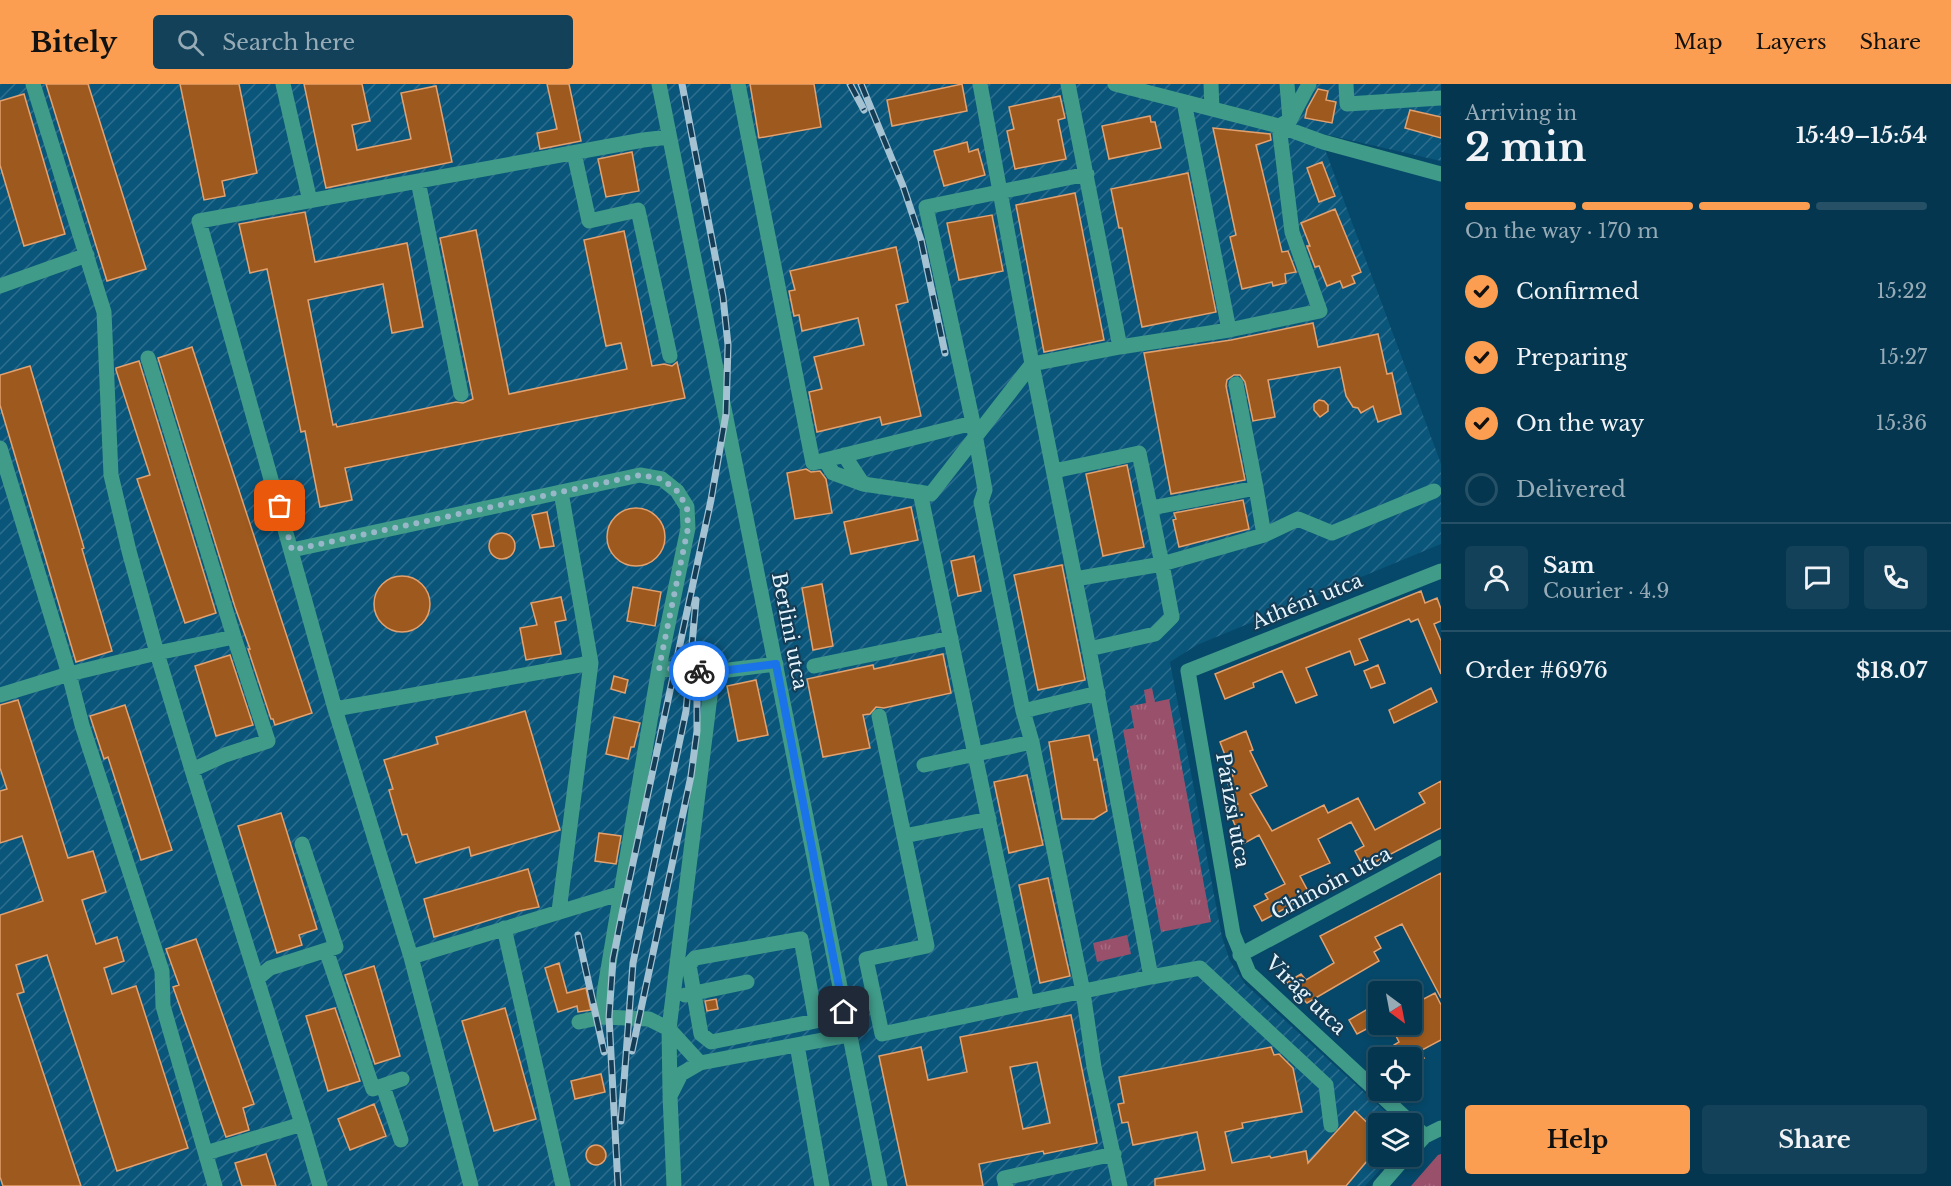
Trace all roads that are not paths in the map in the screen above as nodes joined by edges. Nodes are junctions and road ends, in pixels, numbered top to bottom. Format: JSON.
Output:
{"nodes":[{"id":1,"x":33,"y":84,"type":"edge"},
{"id":2,"x":283,"y":84,"type":"edge"},
{"id":3,"x":659,"y":84,"type":"edge"},
{"id":4,"x":738,"y":84,"type":"edge"},
{"id":5,"x":980,"y":84,"type":"edge"},
{"id":6,"x":1068,"y":84,"type":"edge"},
{"id":7,"x":1115,"y":84,"type":"edge"},
{"id":8,"x":1211,"y":84,"type":"edge"},
{"id":9,"x":1287,"y":84,"type":"edge"},
{"id":10,"x":1309,"y":84,"type":"edge"},
{"id":11,"x":1346,"y":84,"type":"edge"},
{"id":12,"x":1441,"y":98,"type":"edge"},
{"id":13,"x":1184,"y":102,"type":"junction"},
{"id":14,"x":1212,"y":110,"type":"junction"},
{"id":15,"x":1285,"y":123,"type":"junction"},
{"id":16,"x":669,"y":137,"type":"junction"},
{"id":17,"x":574,"y":153,"type":"junction"},
{"id":18,"x":1087,"y":174,"type":"junction"},
{"id":19,"x":1441,"y":174,"type":"edge"},
{"id":20,"x":418,"y":182,"type":"junction"},
{"id":21,"x":1001,"y":191,"type":"junction"},
{"id":22,"x":310,"y":201,"type":"junction"},
{"id":23,"x":87,"y":255,"type":"junction"},
{"id":24,"x":0,"y":286,"type":"edge"},
{"id":25,"x":1229,"y":330,"type":"junction"},
{"id":26,"x":1120,"y":347,"type":"junction"},
{"id":27,"x":670,"y":356,"type":"dead end"},
{"id":28,"x":148,"y":358,"type":"dead end"},
{"id":29,"x":1032,"y":364,"type":"junction"},
{"id":30,"x":1236,"y":384,"type":"dead end"},
{"id":31,"x":461,"y":394,"type":"dead end"},
{"id":32,"x":974,"y":429,"type":"junction"},
{"id":33,"x":0,"y":448,"type":"edge"},
{"id":34,"x":844,"y":455,"type":"junction"},
{"id":35,"x":825,"y":460,"type":"junction"},
{"id":36,"x":1054,"y":471,"type":"junction"},
{"id":37,"x":863,"y":484,"type":"junction"},
{"id":38,"x":1256,"y":488,"type":"junction"},
{"id":39,"x":1434,"y":491,"type":"dead end"},
{"id":40,"x":561,"y":492,"type":"junction"},
{"id":41,"x":920,"y":492,"type":"junction"},
{"id":42,"x":1151,"y":508,"type":"junction"},
{"id":43,"x":1264,"y":535,"type":"junction"},
{"id":44,"x":292,"y":550,"type":"junction"},
{"id":45,"x":1162,"y":564,"type":"junction"},
{"id":46,"x":1441,"y":571,"type":"edge"},
{"id":47,"x":1075,"y":579,"type":"junction"},
{"id":48,"x":234,"y":637,"type":"junction"},
{"id":49,"x":951,"y":638,"type":"junction"},
{"id":50,"x":1089,"y":649,"type":"junction"},
{"id":51,"x":157,"y":652,"type":"junction"},
{"id":52,"x":591,"y":663,"type":"junction"},
{"id":53,"x":776,"y":664,"type":"junction"},
{"id":54,"x":814,"y":666,"type":"dead end"},
{"id":55,"x":659,"y":668,"type":"junction"},
{"id":56,"x":1188,"y":671,"type":"joint"},
{"id":57,"x":713,"y":672,"type":"junction"},
{"id":58,"x":69,"y":674,"type":"junction"},
{"id":59,"x":1098,"y":693,"type":"junction"},
{"id":60,"x":0,"y":695,"type":"edge"},
{"id":61,"x":335,"y":709,"type":"junction"},
{"id":62,"x":1023,"y":711,"type":"junction"},
{"id":63,"x":879,"y":716,"type":"dead end"},
{"id":64,"x":1032,"y":742,"type":"junction"},
{"id":65,"x":975,"y":754,"type":"junction"},
{"id":66,"x":924,"y":765,"type":"dead end"},
{"id":67,"x":192,"y":770,"type":"junction"},
{"id":68,"x":989,"y":819,"type":"junction"},
{"id":69,"x":904,"y":836,"type":"junction"},
{"id":70,"x":302,"y":844,"type":"dead end"},
{"id":71,"x":1441,"y":847,"type":"edge"},
{"id":72,"x":622,"y":893,"type":"junction"},
{"id":73,"x":559,"y":912,"type":"junction"},
{"id":74,"x":504,"y":928,"type":"junction"},
{"id":75,"x":326,"y":950,"type":"junction"},
{"id":76,"x":1240,"y":955,"type":"junction"},
{"id":77,"x":411,"y":957,"type":"junction"},
{"id":78,"x":1151,"y":977,"type":"junction"},
{"id":79,"x":258,"y":978,"type":"junction"},
{"id":80,"x":747,"y":982,"type":"dead end"},
{"id":81,"x":1083,"y":992,"type":"junction"},
{"id":82,"x":694,"y":993,"type":"junction"},
{"id":83,"x":673,"y":998,"type":"junction"},
{"id":84,"x":1027,"y":1004,"type":"junction"},
{"id":85,"x":603,"y":1017,"type":"junction"},
{"id":86,"x":579,"y":1022,"type":"dead end"},
{"id":87,"x":669,"y":1029,"type":"junction"},
{"id":88,"x":849,"y":1035,"type":"junction"},
{"id":89,"x":797,"y":1045,"type":"junction"},
{"id":90,"x":700,"y":1063,"type":"junction"},
{"id":91,"x":402,"y":1079,"type":"dead end"},
{"id":92,"x":383,"y":1086,"type":"junction"},
{"id":93,"x":670,"y":1096,"type":"junction"},
{"id":94,"x":302,"y":1124,"type":"junction"},
{"id":95,"x":1331,"y":1125,"type":"dead end"},
{"id":96,"x":1441,"y":1128,"type":"edge"},
{"id":97,"x":1425,"y":1136,"type":"junction"},
{"id":98,"x":1422,"y":1139,"type":"edge"},
{"id":99,"x":401,"y":1140,"type":"dead end"},
{"id":100,"x":206,"y":1153,"type":"junction"},
{"id":101,"x":1114,"y":1154,"type":"junction"},
{"id":102,"x":1396,"y":1167,"type":"edge"},
{"id":103,"x":215,"y":1186,"type":"edge"},
{"id":104,"x":321,"y":1186,"type":"edge"},
{"id":105,"x":471,"y":1186,"type":"edge"},
{"id":106,"x":563,"y":1186,"type":"edge"},
{"id":107,"x":674,"y":1186,"type":"edge"},
{"id":108,"x":822,"y":1186,"type":"edge"},
{"id":109,"x":880,"y":1186,"type":"edge"},
{"id":110,"x":1006,"y":1186,"type":"edge"},
{"id":111,"x":1120,"y":1186,"type":"edge"},
{"id":112,"x":1380,"y":1186,"type":"edge"}],
"edges":[{"from":1,"to":23,"type":"street"},
{"from":2,"to":22,"type":"street"},
{"from":3,"to":16,"type":"street","name":"Berlini utca"},
{"from":4,"to":35,"type":"street"},
{"from":5,"to":21,"type":"street"},
{"from":6,"to":18,"type":"street"},
{"from":7,"to":13,"type":"street"},
{"from":8,"to":14,"type":"street"},
{"from":9,"to":15,"type":"street"},
{"from":10,"to":15,"type":"street"},
{"from":11,"to":12,"type":"street"},
{"from":13,"to":14,"type":"street"},
{"from":13,"to":25,"type":"street"},
{"from":14,"to":15,"type":"street"},
{"from":15,"to":19,"type":"street"},
{"from":15,"to":25,"type":"street"},
{"from":16,"to":17,"type":"street"},
{"from":16,"to":53,"type":"street","name":"Berlini utca"},
{"from":17,"to":20,"type":"street"},
{"from":17,"to":27,"type":"street"},
{"from":18,"to":21,"type":"street"},
{"from":18,"to":26,"type":"street"},
{"from":20,"to":22,"type":"street"},
{"from":20,"to":31,"type":"street"},
{"from":21,"to":29,"type":"street"},
{"from":21,"to":32,"type":"street"},
{"from":22,"to":44,"type":"street"},
{"from":23,"to":24,"type":"street"},
{"from":23,"to":51,"type":"street"},
{"from":25,"to":26,"type":"street"},
{"from":26,"to":29,"type":"street"},
{"from":28,"to":48,"type":"street"},
{"from":29,"to":32,"type":"street"},
{"from":29,"to":36,"type":"street"},
{"from":30,"to":38,"type":"street"},
{"from":32,"to":34,"type":"street"},
{"from":32,"to":41,"type":"street"},
{"from":32,"to":62,"type":"street"},
{"from":33,"to":58,"type":"street"},
{"from":34,"to":35,"type":"street"},
{"from":34,"to":37,"type":"street"},
{"from":35,"to":37,"type":"street"},
{"from":36,"to":42,"type":"street"},
{"from":36,"to":47,"type":"street"},
{"from":37,"to":41,"type":"street"},
{"from":38,"to":42,"type":"street"},
{"from":38,"to":43,"type":"street"},
{"from":39,"to":43,"type":"street"},
{"from":40,"to":44,"type":"street"},
{"from":40,"to":52,"type":"street"},
{"from":40,"to":55,"type":"street"},
{"from":41,"to":49,"type":"street"},
{"from":42,"to":45,"type":"street"},
{"from":43,"to":45,"type":"street"},
{"from":44,"to":61,"type":"street"},
{"from":45,"to":47,"type":"street"},
{"from":45,"to":50,"type":"street"},
{"from":46,"to":56,"type":"street","name":"Athéni utca"},
{"from":47,"to":50,"type":"street"},
{"from":48,"to":51,"type":"street"},
{"from":48,"to":67,"type":"street"},
{"from":49,"to":54,"type":"street"},
{"from":49,"to":65,"type":"street"},
{"from":50,"to":59,"type":"street"},
{"from":51,"to":58,"type":"street"},
{"from":51,"to":67,"type":"street"},
{"from":52,"to":61,"type":"street"},
{"from":52,"to":73,"type":"street"},
{"from":53,"to":57,"type":"street"},
{"from":53,"to":88,"type":"street","name":"Berlini utca"},
{"from":55,"to":57,"type":"street"},
{"from":55,"to":72,"type":"street"},
{"from":56,"to":76,"type":"street","name":"Párizsi utca"},
{"from":57,"to":83,"type":"street"},
{"from":58,"to":60,"type":"street"},
{"from":58,"to":100,"type":"street"},
{"from":59,"to":62,"type":"street"},
{"from":59,"to":78,"type":"street"},
{"from":61,"to":77,"type":"street"},
{"from":62,"to":64,"type":"street"},
{"from":63,"to":69,"type":"street"},
{"from":64,"to":65,"type":"street"},
{"from":64,"to":81,"type":"street"},
{"from":65,"to":66,"type":"street"},
{"from":65,"to":68,"type":"street"},
{"from":67,"to":79,"type":"street"},
{"from":68,"to":69,"type":"street"},
{"from":68,"to":84,"type":"street"},
{"from":69,"to":84,"type":"street"},
{"from":70,"to":75,"type":"street"},
{"from":71,"to":76,"type":"street","name":"Chinoin utca"},
{"from":72,"to":73,"type":"street"},
{"from":72,"to":85,"type":"street"},
{"from":73,"to":74,"type":"street"},
{"from":74,"to":77,"type":"street"},
{"from":74,"to":106,"type":"street"},
{"from":75,"to":79,"type":"street"},
{"from":75,"to":92,"type":"street"},
{"from":76,"to":97,"type":"street","name":"Virág utca"},
{"from":77,"to":105,"type":"street"},
{"from":78,"to":81,"type":"street"},
{"from":78,"to":95,"type":"street"},
{"from":79,"to":94,"type":"street"},
{"from":80,"to":82,"type":"street"},
{"from":81,"to":84,"type":"street"},
{"from":81,"to":101,"type":"street"},
{"from":82,"to":82,"type":"street"},
{"from":82,"to":83,"type":"street"},
{"from":83,"to":87,"type":"street"},
{"from":85,"to":86,"type":"street"},
{"from":85,"to":87,"type":"street"},
{"from":87,"to":90,"type":"street"},
{"from":87,"to":93,"type":"street"},
{"from":88,"to":89,"type":"street"},
{"from":88,"to":109,"type":"street","name":"Berlini utca"},
{"from":89,"to":90,"type":"street"},
{"from":89,"to":108,"type":"street"},
{"from":90,"to":93,"type":"street"},
{"from":91,"to":92,"type":"street"},
{"from":92,"to":99,"type":"street"},
{"from":93,"to":107,"type":"street"},
{"from":94,"to":100,"type":"street"},
{"from":94,"to":104,"type":"street"},
{"from":96,"to":97,"type":"street"},
{"from":97,"to":98,"type":"street"},
{"from":100,"to":103,"type":"street"},
{"from":101,"to":110,"type":"street"},
{"from":101,"to":111,"type":"street"},
{"from":102,"to":112,"type":"street"}]}
